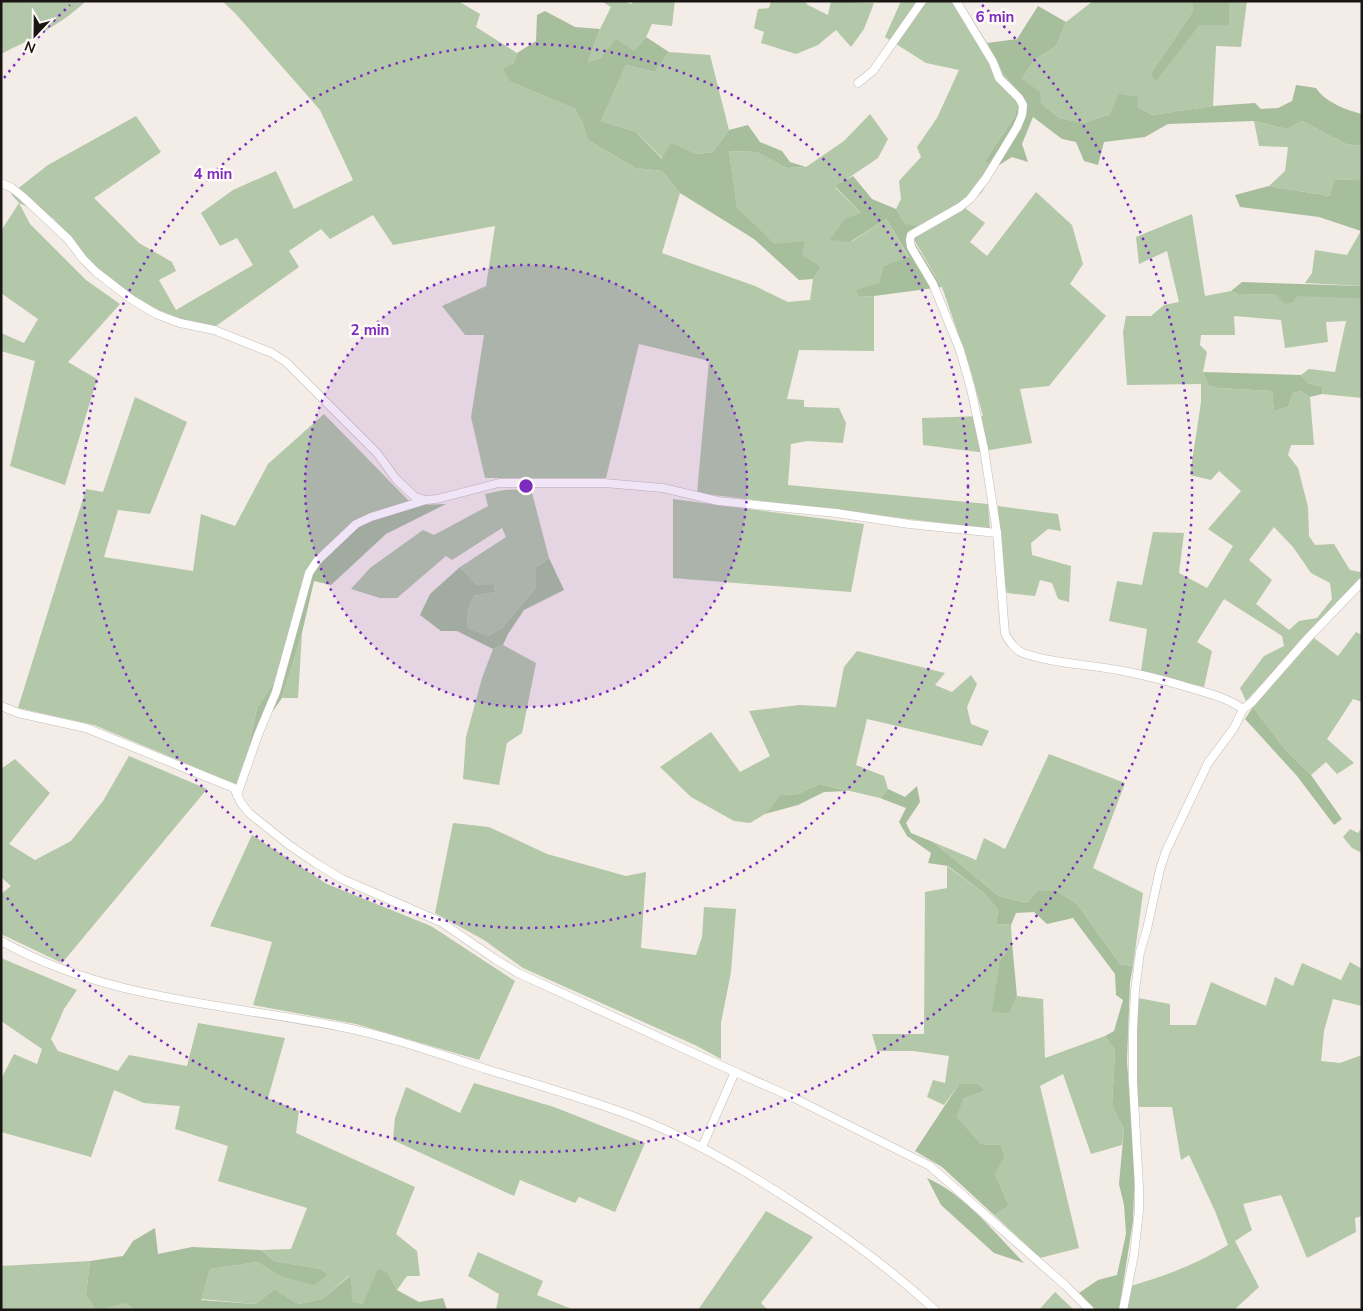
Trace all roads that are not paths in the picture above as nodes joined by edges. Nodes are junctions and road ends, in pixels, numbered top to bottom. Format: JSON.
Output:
{"nodes":[{"id":1,"x":922,"y":1,"type":"edge"},
{"id":2,"x":956,"y":1,"type":"edge"},
{"id":3,"x":858,"y":83,"type":"dead end"},
{"id":4,"x":1,"y":183,"type":"edge"},
{"id":5,"x":426,"y":500,"type":"junction"},
{"id":6,"x":997,"y":533,"type":"junction"},
{"id":7,"x":1362,"y":582,"type":"edge"},
{"id":8,"x":1,"y":706,"type":"edge"},
{"id":9,"x":1243,"y":709,"type":"junction"},
{"id":10,"x":237,"y":795,"type":"junction"},
{"id":11,"x":1,"y":941,"type":"edge"},
{"id":12,"x":735,"y":1072,"type":"junction"},
{"id":13,"x":702,"y":1147,"type":"junction"},
{"id":14,"x":935,"y":1310,"type":"edge"},
{"id":15,"x":1090,"y":1310,"type":"edge"},
{"id":16,"x":1123,"y":1310,"type":"edge"}],
"edges":[{"from":1,"to":3,"type":"street"},
{"from":2,"to":6,"type":"street"},
{"from":4,"to":5,"type":"street"},
{"from":5,"to":6,"type":"street"},
{"from":5,"to":10,"type":"street"},
{"from":6,"to":9,"type":"street"},
{"from":7,"to":9,"type":"street"},
{"from":8,"to":10,"type":"street"},
{"from":9,"to":16,"type":"street"},
{"from":10,"to":12,"type":"street"},
{"from":11,"to":13,"type":"street"},
{"from":12,"to":13,"type":"street"},
{"from":12,"to":15,"type":"street"},
{"from":13,"to":14,"type":"street"}]}
